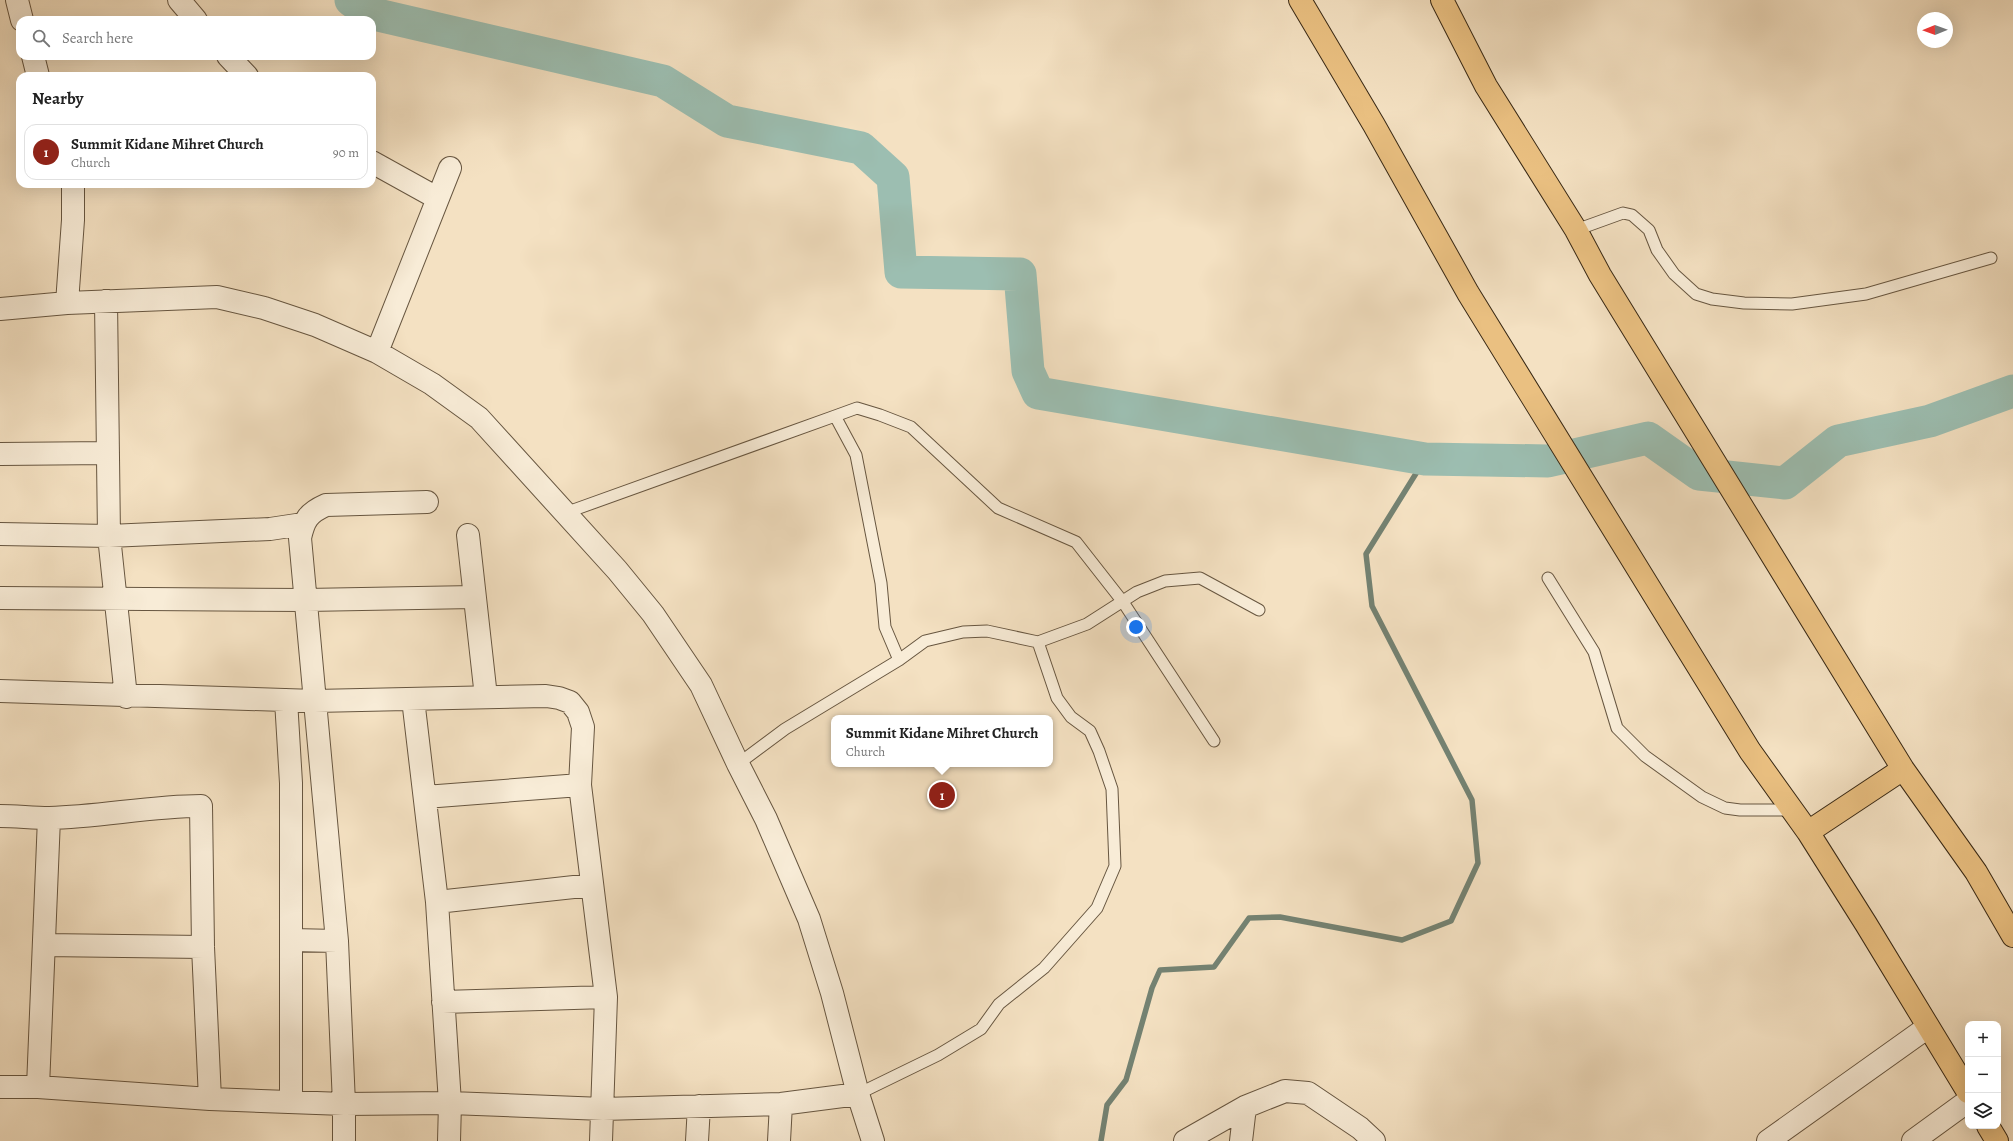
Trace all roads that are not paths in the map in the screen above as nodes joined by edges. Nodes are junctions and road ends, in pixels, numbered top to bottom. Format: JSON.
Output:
{"nodes":[{"id":1,"x":17,"y":0,"type":"edge"},
{"id":2,"x":179,"y":0,"type":"edge"},
{"id":3,"x":1300,"y":0,"type":"edge"},
{"id":4,"x":1442,"y":0,"type":"edge"},
{"id":5,"x":21,"y":16,"type":"edge"},
{"id":6,"x":193,"y":16,"type":"edge"},
{"id":7,"x":34,"y":60,"type":"edge"},
{"id":8,"x":232,"y":60,"type":"edge"},
{"id":9,"x":37,"y":72,"type":"edge"},
{"id":10,"x":243,"y":72,"type":"edge"},
{"id":11,"x":376,"y":164,"type":"edge"},
{"id":12,"x":450,"y":168,"type":"dead end"},
{"id":13,"x":73,"y":188,"type":"edge"},
{"id":14,"x":437,"y":198,"type":"junction"},
{"id":15,"x":1576,"y":230,"type":"junction"},
{"id":16,"x":1991,"y":258,"type":"dead end"},
{"id":17,"x":106,"y":301,"type":"junction"},
{"id":18,"x":67,"y":303,"type":"junction"},
{"id":19,"x":0,"y":309,"type":"edge"},
{"id":20,"x":377,"y":352,"type":"junction"},
{"id":21,"x":835,"y":416,"type":"junction"},
{"id":22,"x":108,"y":453,"type":"junction"},
{"id":23,"x":0,"y":454,"type":"edge"},
{"id":24,"x":427,"y":502,"type":"dead end"},
{"id":25,"x":565,"y":513,"type":"junction"},
{"id":26,"x":303,"y":524,"type":"junction"},
{"id":27,"x":0,"y":534,"type":"edge"},
{"id":28,"x":468,"y":535,"type":"dead end"},
{"id":29,"x":109,"y":536,"type":"junction"},
{"id":30,"x":1548,"y":578,"type":"dead end"},
{"id":31,"x":474,"y":597,"type":"junction"},
{"id":32,"x":0,"y":598,"type":"edge"},
{"id":33,"x":117,"y":599,"type":"junction"},
{"id":34,"x":306,"y":600,"type":"junction"},
{"id":35,"x":1123,"y":602,"type":"junction"},
{"id":36,"x":1259,"y":610,"type":"dead end"},
{"id":37,"x":1038,"y":642,"type":"junction"},
{"id":38,"x":899,"y":660,"type":"junction"},
{"id":39,"x":0,"y":691,"type":"edge"},
{"id":40,"x":126,"y":697,"type":"junction"},
{"id":41,"x":486,"y":697,"type":"junction"},
{"id":42,"x":413,"y":699,"type":"junction"},
{"id":43,"x":286,"y":700,"type":"junction"},
{"id":44,"x":314,"y":701,"type":"junction"},
{"id":45,"x":1214,"y":741,"type":"dead end"},
{"id":46,"x":738,"y":764,"type":"junction"},
{"id":47,"x":1903,"y":769,"type":"junction"},
{"id":48,"x":580,"y":786,"type":"junction"},
{"id":49,"x":424,"y":797,"type":"junction"},
{"id":50,"x":1793,"y":810,"type":"junction"},
{"id":51,"x":0,"y":816,"type":"edge"},
{"id":52,"x":49,"y":818,"type":"junction"},
{"id":53,"x":1808,"y":832,"type":"junction"},
{"id":54,"x":592,"y":885,"type":"junction"},
{"id":55,"x":437,"y":902,"type":"junction"},
{"id":56,"x":2013,"y":936,"type":"edge"},
{"id":57,"x":292,"y":940,"type":"junction"},
{"id":58,"x":337,"y":941,"type":"junction"},
{"id":59,"x":44,"y":945,"type":"junction"},
{"id":60,"x":204,"y":947,"type":"junction"},
{"id":61,"x":606,"y":996,"type":"junction"},
{"id":62,"x":443,"y":1002,"type":"junction"},
{"id":63,"x":1928,"y":1027,"type":"junction"},
{"id":64,"x":0,"y":1086,"type":"edge"},
{"id":65,"x":38,"y":1087,"type":"junction"},
{"id":66,"x":1965,"y":1087,"type":"edge"},
{"id":67,"x":858,"y":1094,"type":"junction"},
{"id":68,"x":210,"y":1099,"type":"junction"},
{"id":69,"x":291,"y":1102,"type":"junction"},
{"id":70,"x":450,"y":1103,"type":"junction"},
{"id":71,"x":1965,"y":1103,"type":"edge"},
{"id":72,"x":344,"y":1104,"type":"junction"},
{"id":73,"x":780,"y":1104,"type":"junction"},
{"id":74,"x":699,"y":1106,"type":"junction"},
{"id":75,"x":1245,"y":1107,"type":"junction"},
{"id":76,"x":603,"y":1108,"type":"junction"},
{"id":77,"x":1990,"y":1129,"type":"edge"},
{"id":78,"x":344,"y":1141,"type":"edge"},
{"id":79,"x":449,"y":1141,"type":"edge"},
{"id":80,"x":601,"y":1141,"type":"edge"},
{"id":81,"x":697,"y":1141,"type":"edge"},
{"id":82,"x":779,"y":1141,"type":"edge"},
{"id":83,"x":873,"y":1141,"type":"edge"},
{"id":84,"x":1185,"y":1141,"type":"edge"},
{"id":85,"x":1241,"y":1141,"type":"edge"},
{"id":86,"x":1374,"y":1141,"type":"edge"},
{"id":87,"x":1768,"y":1141,"type":"edge"},
{"id":88,"x":1913,"y":1141,"type":"edge"},
{"id":89,"x":1997,"y":1141,"type":"edge"}],
"edges":[{"from":1,"to":5,"type":"street"},
{"from":2,"to":6,"type":"street"},
{"from":3,"to":50,"type":"highway"},
{"from":4,"to":15,"type":"highway"},
{"from":7,"to":9,"type":"street"},
{"from":8,"to":10,"type":"street"},
{"from":11,"to":14,"type":"street"},
{"from":12,"to":14,"type":"street"},
{"from":13,"to":18,"type":"street"},
{"from":14,"to":20,"type":"street"},
{"from":15,"to":16,"type":"lane"},
{"from":15,"to":47,"type":"highway"},
{"from":17,"to":18,"type":"street"},
{"from":17,"to":20,"type":"street"},
{"from":17,"to":22,"type":"street"},
{"from":18,"to":19,"type":"street"},
{"from":20,"to":25,"type":"street"},
{"from":21,"to":25,"type":"lane"},
{"from":21,"to":35,"type":"lane"},
{"from":21,"to":38,"type":"lane"},
{"from":22,"to":23,"type":"street"},
{"from":22,"to":29,"type":"street"},
{"from":24,"to":26,"type":"street"},
{"from":25,"to":46,"type":"street"},
{"from":26,"to":29,"type":"street"},
{"from":26,"to":34,"type":"street"},
{"from":27,"to":29,"type":"street"},
{"from":28,"to":31,"type":"street"},
{"from":29,"to":33,"type":"street"},
{"from":30,"to":50,"type":"lane"},
{"from":31,"to":34,"type":"street"},
{"from":31,"to":41,"type":"street"},
{"from":32,"to":33,"type":"street"},
{"from":33,"to":34,"type":"street"},
{"from":33,"to":40,"type":"street"},
{"from":34,"to":44,"type":"street"},
{"from":35,"to":36,"type":"lane"},
{"from":35,"to":37,"type":"lane"},
{"from":35,"to":45,"type":"lane"},
{"from":37,"to":38,"type":"lane"},
{"from":37,"to":67,"type":"lane"},
{"from":38,"to":46,"type":"lane"},
{"from":39,"to":40,"type":"street"},
{"from":40,"to":43,"type":"street"},
{"from":41,"to":42,"type":"street"},
{"from":41,"to":48,"type":"street"},
{"from":42,"to":44,"type":"street"},
{"from":42,"to":49,"type":"street"},
{"from":43,"to":44,"type":"street"},
{"from":43,"to":57,"type":"street"},
{"from":44,"to":58,"type":"street"},
{"from":46,"to":67,"type":"street"},
{"from":47,"to":53,"type":"highway"},
{"from":47,"to":56,"type":"highway"},
{"from":48,"to":49,"type":"street"},
{"from":48,"to":54,"type":"street"},
{"from":49,"to":55,"type":"street"},
{"from":50,"to":53,"type":"highway"},
{"from":51,"to":52,"type":"street"},
{"from":52,"to":59,"type":"street"},
{"from":52,"to":60,"type":"street"},
{"from":53,"to":63,"type":"highway"},
{"from":54,"to":55,"type":"street"},
{"from":54,"to":61,"type":"street"},
{"from":55,"to":62,"type":"street"},
{"from":57,"to":58,"type":"street"},
{"from":57,"to":69,"type":"street"},
{"from":58,"to":72,"type":"street"},
{"from":59,"to":60,"type":"street"},
{"from":59,"to":65,"type":"street"},
{"from":60,"to":68,"type":"street"},
{"from":61,"to":62,"type":"street"},
{"from":61,"to":76,"type":"street"},
{"from":62,"to":70,"type":"street"},
{"from":63,"to":66,"type":"highway"},
{"from":63,"to":87,"type":"street"},
{"from":64,"to":65,"type":"street"},
{"from":65,"to":68,"type":"street"},
{"from":67,"to":73,"type":"street"},
{"from":67,"to":83,"type":"street"},
{"from":68,"to":69,"type":"street"},
{"from":69,"to":72,"type":"street"},
{"from":70,"to":72,"type":"street"},
{"from":70,"to":76,"type":"street"},
{"from":70,"to":79,"type":"street"},
{"from":71,"to":88,"type":"street"},
{"from":72,"to":78,"type":"street"},
{"from":73,"to":74,"type":"street"},
{"from":73,"to":82,"type":"street"},
{"from":74,"to":76,"type":"street"},
{"from":74,"to":81,"type":"street"},
{"from":75,"to":84,"type":"street"},
{"from":75,"to":85,"type":"street"},
{"from":75,"to":86,"type":"street"},
{"from":76,"to":80,"type":"street"},
{"from":77,"to":89,"type":"highway"}]}
